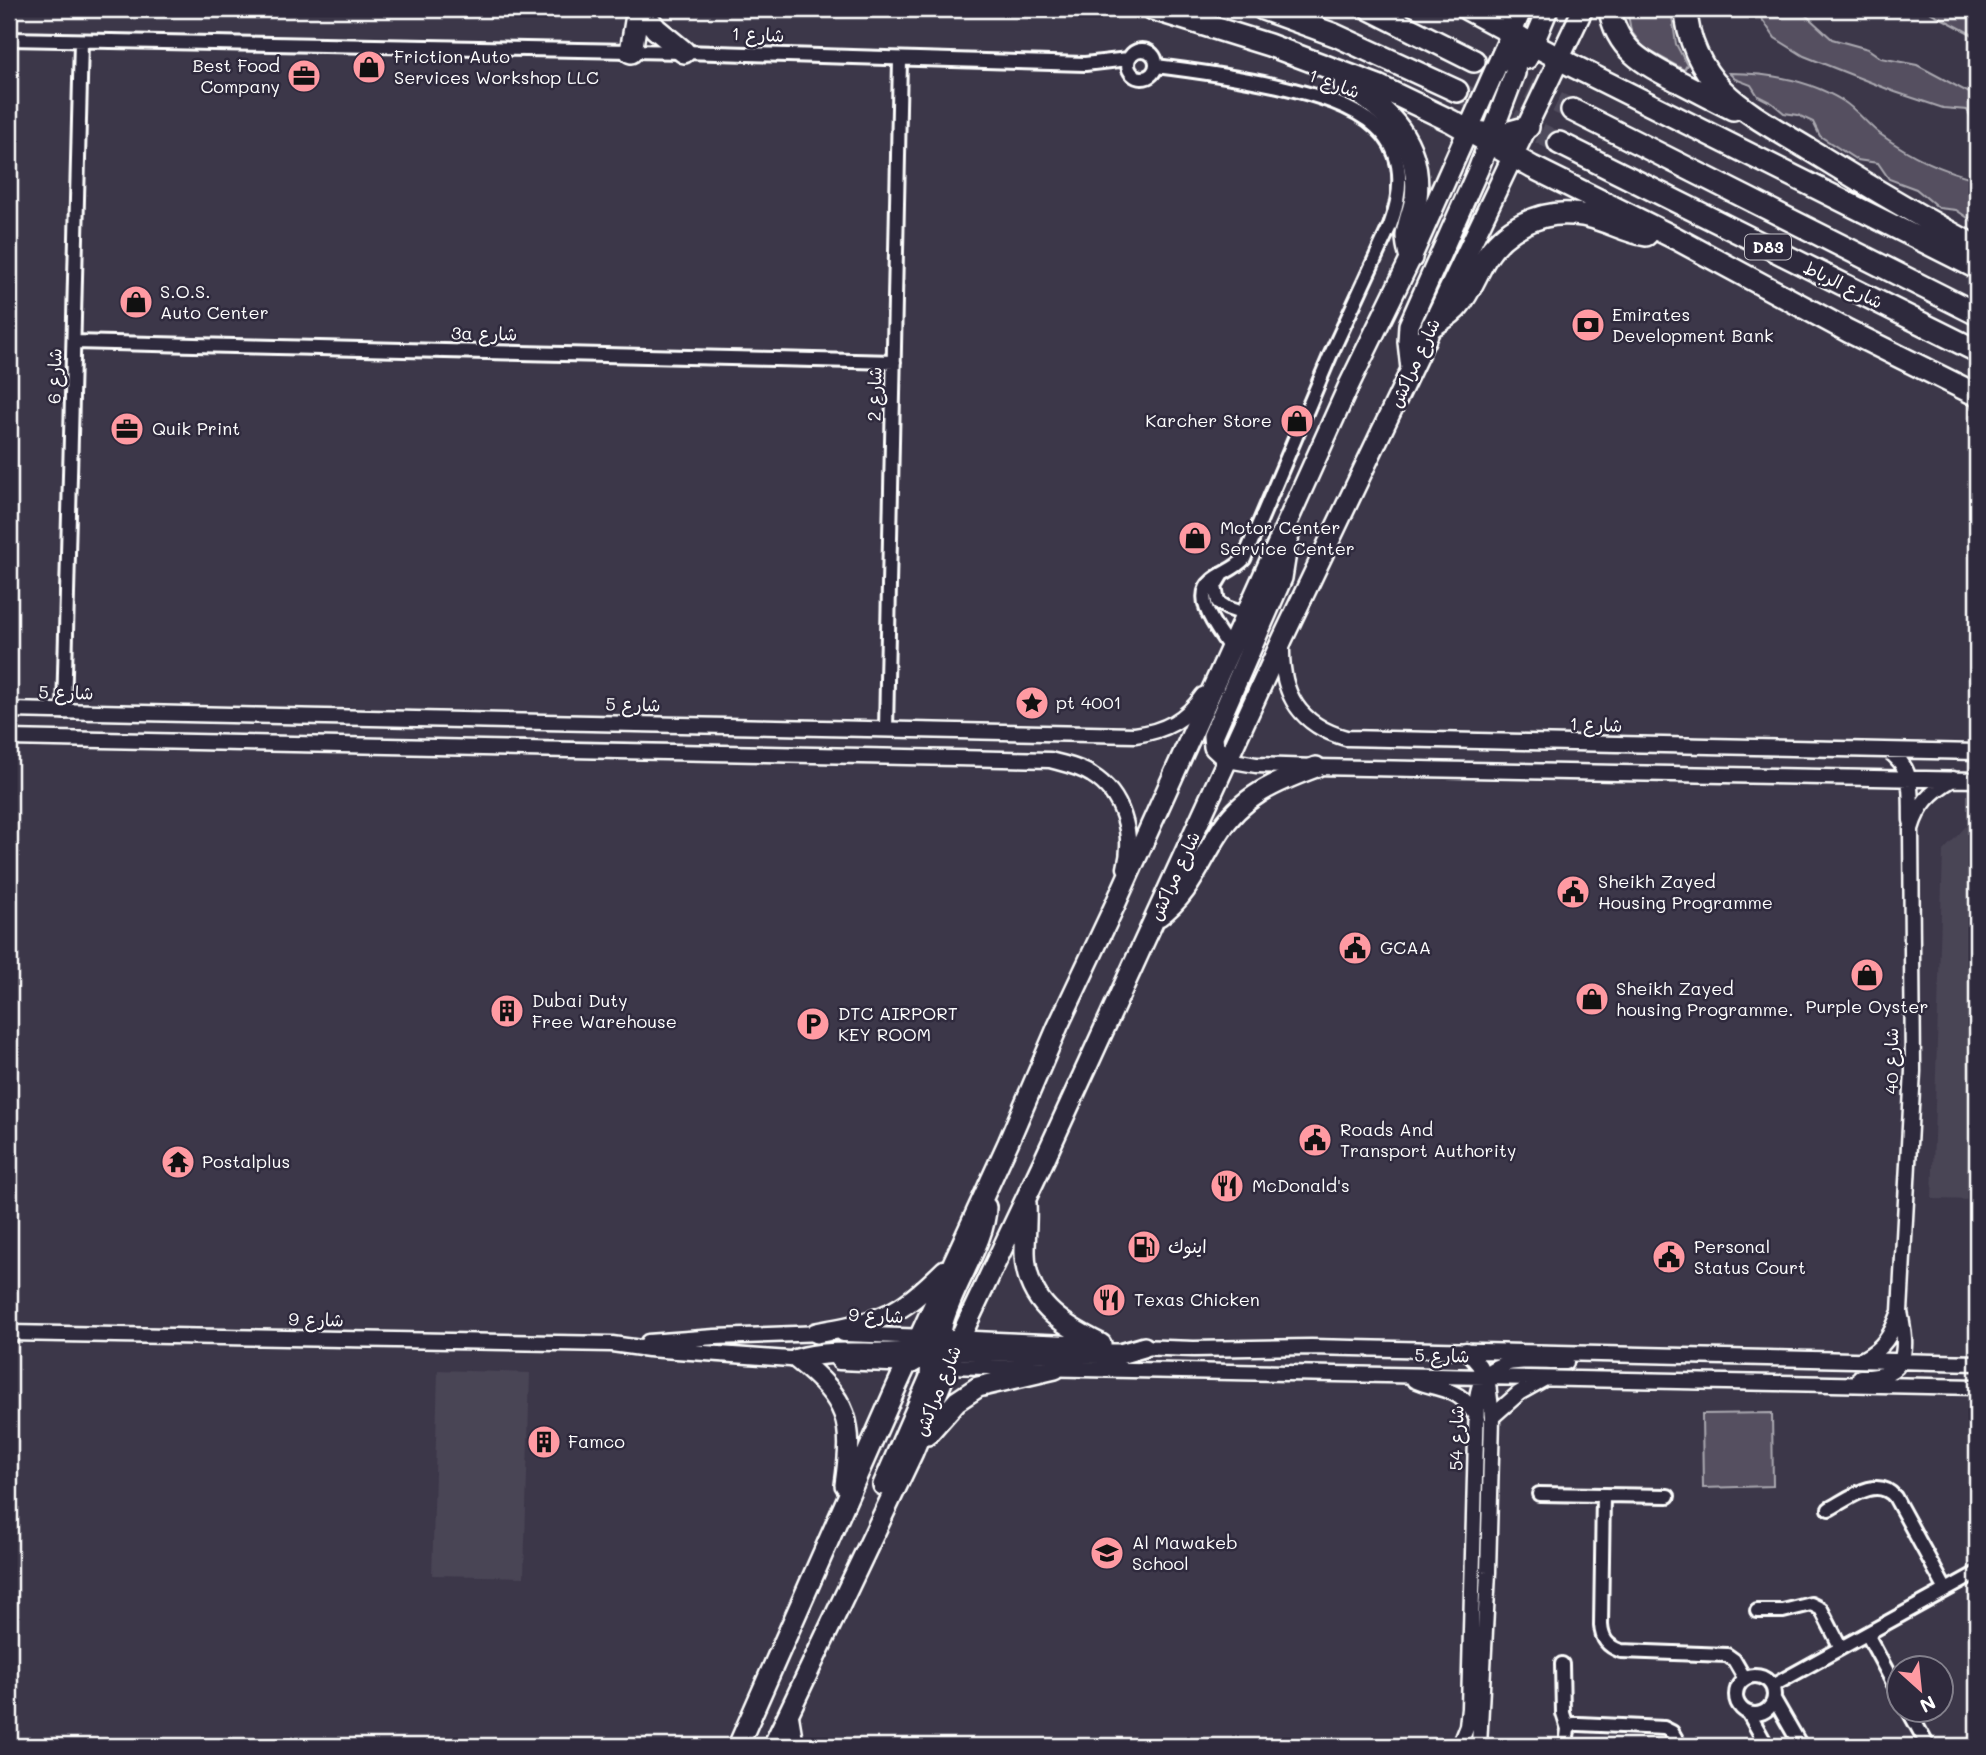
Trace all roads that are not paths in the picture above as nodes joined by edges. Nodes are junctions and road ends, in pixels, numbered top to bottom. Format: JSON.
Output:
{"nodes":[{"id":1,"x":639,"y":9,"type":"edge"},
{"id":2,"x":1153,"y":9,"type":"edge"},
{"id":3,"x":1263,"y":9,"type":"edge"},
{"id":4,"x":1370,"y":9,"type":"edge"},
{"id":5,"x":1467,"y":9,"type":"edge"},
{"id":6,"x":1522,"y":9,"type":"edge"},
{"id":7,"x":1548,"y":9,"type":"edge"},
{"id":8,"x":1583,"y":9,"type":"edge"},
{"id":9,"x":1610,"y":9,"type":"edge"},
{"id":10,"x":1686,"y":9,"type":"edge"},
{"id":11,"x":1512,"y":33,"type":"junction"},
{"id":12,"x":9,"y":39,"type":"edge"},
{"id":13,"x":81,"y":41,"type":"junction"},
{"id":14,"x":1532,"y":44,"type":"junction"},
{"id":15,"x":1269,"y":45,"type":"junction"},
{"id":16,"x":631,"y":52,"type":"junction"},
{"id":17,"x":684,"y":52,"type":"junction"},
{"id":18,"x":1559,"y":58,"type":"junction"},
{"id":19,"x":1128,"y":59,"type":"junction"},
{"id":20,"x":900,"y":60,"type":"junction"},
{"id":21,"x":1474,"y":61,"type":"tunnel mouth"},
{"id":22,"x":1156,"y":66,"type":"junction"},
{"id":23,"x":1457,"y":91,"type":"tunnel mouth"},
{"id":24,"x":1572,"y":110,"type":"tunnel mouth"},
{"id":25,"x":1528,"y":127,"type":"junction"},
{"id":26,"x":1773,"y":127,"type":"junction"},
{"id":27,"x":1467,"y":131,"type":"junction"},
{"id":28,"x":1496,"y":137,"type":"junction"},
{"id":29,"x":1559,"y":143,"type":"tunnel mouth"},
{"id":30,"x":1512,"y":156,"type":"junction"},
{"id":31,"x":1677,"y":239,"type":"junction"},
{"id":32,"x":1977,"y":247,"type":"edge"},
{"id":33,"x":1410,"y":258,"type":"junction"},
{"id":34,"x":1977,"y":268,"type":"edge"},
{"id":35,"x":1977,"y":314,"type":"edge"},
{"id":36,"x":1432,"y":326,"type":"junction"},
{"id":37,"x":74,"y":341,"type":"junction"},
{"id":38,"x":1977,"y":351,"type":"edge"},
{"id":39,"x":894,"y":362,"type":"junction"},
{"id":40,"x":1412,"y":370,"type":"junction"},
{"id":41,"x":1977,"y":395,"type":"edge"},
{"id":42,"x":1289,"y":519,"type":"junction"},
{"id":43,"x":1222,"y":575,"type":"junction"},
{"id":44,"x":1247,"y":615,"type":"junction"},
{"id":45,"x":1283,"y":638,"type":"junction"},
{"id":46,"x":1228,"y":656,"type":"junction"},
{"id":47,"x":9,"y":710,"type":"edge"},
{"id":48,"x":64,"y":712,"type":"junction"},
{"id":49,"x":776,"y":727,"type":"junction"},
{"id":50,"x":886,"y":729,"type":"junction"},
{"id":51,"x":9,"y":738,"type":"edge"},
{"id":52,"x":1889,"y":751,"type":"junction"},
{"id":53,"x":1977,"y":752,"type":"edge"},
{"id":54,"x":773,"y":754,"type":"junction"},
{"id":55,"x":1228,"y":760,"type":"junction"},
{"id":56,"x":1316,"y":767,"type":"junction"},
{"id":57,"x":1909,"y":779,"type":"junction"},
{"id":58,"x":1953,"y":779,"type":"junction"},
{"id":59,"x":1977,"y":780,"type":"edge"},
{"id":60,"x":1911,"y":830,"type":"junction"},
{"id":61,"x":1115,"y":905,"type":"junction"},
{"id":62,"x":1155,"y":918,"type":"junction"},
{"id":63,"x":986,"y":1192,"type":"junction"},
{"id":64,"x":1025,"y":1197,"type":"junction"},
{"id":65,"x":955,"y":1259,"type":"junction"},
{"id":66,"x":1900,"y":1312,"type":"junction"},
{"id":67,"x":9,"y":1333,"type":"edge"},
{"id":68,"x":816,"y":1333,"type":"junction"},
{"id":69,"x":1101,"y":1344,"type":"junction"},
{"id":70,"x":622,"y":1345,"type":"junction"},
{"id":71,"x":1144,"y":1347,"type":"junction"},
{"id":72,"x":1466,"y":1350,"type":"junction"},
{"id":73,"x":934,"y":1351,"type":"junction"},
{"id":74,"x":1696,"y":1357,"type":"junction"},
{"id":75,"x":797,"y":1359,"type":"junction"},
{"id":76,"x":1860,"y":1360,"type":"junction"},
{"id":77,"x":1903,"y":1360,"type":"junction"},
{"id":78,"x":1977,"y":1363,"type":"edge"},
{"id":79,"x":1055,"y":1369,"type":"junction"},
{"id":80,"x":1407,"y":1375,"type":"junction"},
{"id":81,"x":1484,"y":1376,"type":"junction"},
{"id":82,"x":1545,"y":1379,"type":"junction"},
{"id":83,"x":1720,"y":1382,"type":"junction"},
{"id":84,"x":1977,"y":1387,"type":"edge"},
{"id":85,"x":1484,"y":1418,"type":"junction"},
{"id":86,"x":913,"y":1452,"type":"junction"},
{"id":87,"x":1539,"y":1494,"type":"dead end"},
{"id":88,"x":1603,"y":1495,"type":"junction"},
{"id":89,"x":1668,"y":1496,"type":"dead end"},
{"id":90,"x":842,"y":1508,"type":"junction"},
{"id":91,"x":1829,"y":1509,"type":"dead end"},
{"id":92,"x":871,"y":1540,"type":"junction"},
{"id":93,"x":1977,"y":1573,"type":"edge"},
{"id":94,"x":1946,"y":1590,"type":"junction"},
{"id":95,"x":1757,"y":1611,"type":"dead end"},
{"id":96,"x":1867,"y":1634,"type":"junction"},
{"id":97,"x":1841,"y":1648,"type":"junction"},
{"id":98,"x":1562,"y":1664,"type":"dead end"},
{"id":99,"x":1884,"y":1665,"type":"edge"},
{"id":100,"x":1745,"y":1679,"type":"junction"},
{"id":101,"x":1773,"y":1693,"type":"junction"},
{"id":102,"x":790,"y":1710,"type":"junction"},
{"id":103,"x":1749,"y":1714,"type":"junction"},
{"id":104,"x":1916,"y":1724,"type":"edge"},
{"id":105,"x":1568,"y":1729,"type":"junction"},
{"id":106,"x":738,"y":1746,"type":"edge"},
{"id":107,"x":773,"y":1746,"type":"edge"},
{"id":108,"x":796,"y":1746,"type":"edge"},
{"id":109,"x":1459,"y":1746,"type":"edge"},
{"id":110,"x":1479,"y":1746,"type":"edge"},
{"id":111,"x":1566,"y":1746,"type":"edge"},
{"id":112,"x":1680,"y":1746,"type":"edge"},
{"id":113,"x":1767,"y":1746,"type":"edge"},
{"id":114,"x":1801,"y":1746,"type":"edge"},
{"id":115,"x":1928,"y":1746,"type":"edge"}],
"edges":[{"from":1,"to":16,"type":"highway"},
{"from":1,"to":17,"type":"highway"},
{"from":2,"to":15,"type":"highway"},
{"from":3,"to":23,"type":"highway"},
{"from":4,"to":21,"type":"highway"},
{"from":5,"to":11,"type":"highway"},
{"from":6,"to":11,"type":"main road","name":"شارع مراكش"},
{"from":7,"to":14,"type":"main road"},
{"from":8,"to":18,"type":"main road","name":"شارع مراكش"},
{"from":9,"to":26,"type":"highway"},
{"from":10,"to":26,"type":"highway"},
{"from":11,"to":14,"type":"highway"},
{"from":11,"to":27,"type":"main road","name":"شارع مراكش"},
{"from":11,"to":28,"type":"main road"},
{"from":12,"to":13,"type":"street","name":"شارع 1"},
{"from":13,"to":16,"type":"street","name":"شارع 1"},
{"from":13,"to":37,"type":"street","name":"شارع 6"},
{"from":14,"to":18,"type":"highway"},
{"from":14,"to":28,"type":"main road"},
{"from":15,"to":27,"type":"highway"},
{"from":15,"to":33,"type":"highway"},
{"from":16,"to":17,"type":"street","name":"شارع 1"},
{"from":17,"to":20,"type":"street","name":"شارع 1"},
{"from":18,"to":25,"type":"main road","name":"شارع مراكش"},
{"from":18,"to":34,"type":"highway"},
{"from":19,"to":20,"type":"street","name":"شارع 1"},
{"from":19,"to":22,"type":"street"},
{"from":19,"to":22,"type":"street"},
{"from":20,"to":39,"type":"street","name":"شارع 2"},
{"from":22,"to":43,"type":"street","name":"شارع 1"},
{"from":24,"to":35,"type":"highway","name":"شارع الرباط","number":"D83"},
{"from":25,"to":28,"type":"highway"},
{"from":25,"to":30,"type":"main road","name":"شارع مراكش"},
{"from":26,"to":32,"type":"highway"},
{"from":27,"to":28,"type":"highway"},
{"from":27,"to":33,"type":"main road","name":"شارع مراكش"},
{"from":28,"to":30,"type":"highway"},
{"from":28,"to":40,"type":"main road"},
{"from":29,"to":38,"type":"highway","name":"شارع الرباط","number":"D83"},
{"from":30,"to":31,"type":"highway"},
{"from":30,"to":36,"type":"main road","name":"شارع مراكش"},
{"from":31,"to":36,"type":"highway"},
{"from":31,"to":41,"type":"highway"},
{"from":33,"to":42,"type":"main road","name":"شارع مراكش"},
{"from":36,"to":40,"type":"main road","name":"شارع مراكش"},
{"from":37,"to":39,"type":"street","name":"3a شارع"},
{"from":37,"to":48,"type":"street","name":"شارع 6"},
{"from":39,"to":50,"type":"street","name":"شارع 2"},
{"from":40,"to":45,"type":"main road","name":"شارع مراكش"},
{"from":42,"to":44,"type":"main road","name":"شارع مراكش"},
{"from":42,"to":55,"type":"main road"},
{"from":43,"to":44,"type":"street"},
{"from":43,"to":46,"type":"street","name":"شارع 1"},
{"from":44,"to":46,"type":"main road","name":"شارع مراكش"},
{"from":45,"to":52,"type":"street","name":"شارع 1"},
{"from":45,"to":55,"type":"main road","name":"شارع مراكش"},
{"from":46,"to":50,"type":"street","name":"شارع 5"},
{"from":46,"to":61,"type":"main road","name":"شارع مراكش"},
{"from":47,"to":48,"type":"street","name":"شارع 5"},
{"from":48,"to":49,"type":"street","name":"شارع 5"},
{"from":49,"to":50,"type":"street","name":"شارع 5"},
{"from":49,"to":54,"type":"street"},
{"from":51,"to":54,"type":"street"},
{"from":52,"to":53,"type":"street","name":"شارع 1"},
{"from":52,"to":57,"type":"street"},
{"from":54,"to":61,"type":"street"},
{"from":55,"to":56,"type":"street"},
{"from":55,"to":62,"type":"main road","name":"شارع مراكش"},
{"from":56,"to":57,"type":"street"},
{"from":56,"to":62,"type":"main road"},
{"from":57,"to":58,"type":"street"},
{"from":57,"to":60,"type":"street"},
{"from":58,"to":59,"type":"street"},
{"from":58,"to":60,"type":"street","name":"شارع 40"},
{"from":60,"to":66,"type":"street","name":"شارع 40"},
{"from":61,"to":63,"type":"main road","name":"شارع مراكش"},
{"from":62,"to":64,"type":"main road","name":"شارع مراكش"},
{"from":63,"to":65,"type":"main road","name":"شارع مراكش"},
{"from":63,"to":73,"type":"main road"},
{"from":64,"to":69,"type":"main road"},
{"from":64,"to":73,"type":"main road","name":"شارع مراكش"},
{"from":65,"to":68,"type":"main road"},
{"from":65,"to":73,"type":"main road","name":"شارع مراكش"},
{"from":66,"to":76,"type":"street"},
{"from":66,"to":77,"type":"street","name":"شارع 40"},
{"from":67,"to":70,"type":"street","name":"شارع 9"},
{"from":68,"to":70,"type":"street","name":"شارع 9"},
{"from":68,"to":73,"type":"street","name":"شارع 9"},
{"from":69,"to":71,"type":"street","name":"شارع 5"},
{"from":69,"to":73,"type":"street","name":"شارع 5"},
{"from":70,"to":75,"type":"street","name":"شارع 9"},
{"from":71,"to":72,"type":"street","name":"شارع 5"},
{"from":71,"to":73,"type":"main road"},
{"from":72,"to":74,"type":"street","name":"شارع 5"},
{"from":72,"to":81,"type":"street"},
{"from":73,"to":75,"type":"main road"},
{"from":73,"to":79,"type":"street","name":"شارع 5"},
{"from":73,"to":86,"type":"main road","name":"شارع مراكش"},
{"from":73,"to":90,"type":"main road","name":"شارع مراكش"},
{"from":73,"to":92,"type":"main road"},
{"from":74,"to":76,"type":"street","name":"شارع 5"},
{"from":74,"to":81,"type":"street"},
{"from":75,"to":90,"type":"main road"},
{"from":76,"to":77,"type":"street","name":"شارع 5"},
{"from":77,"to":78,"type":"street","name":"شارع 5"},
{"from":77,"to":83,"type":"street"},
{"from":79,"to":80,"type":"street","name":"شارع 5"},
{"from":79,"to":86,"type":"main road"},
{"from":80,"to":81,"type":"street","name":"شارع 5"},
{"from":80,"to":85,"type":"street"},
{"from":81,"to":82,"type":"street","name":"شارع 5"},
{"from":81,"to":85,"type":"street","name":"شارع 54"},
{"from":82,"to":83,"type":"street","name":"شارع 5"},
{"from":82,"to":85,"type":"street"},
{"from":83,"to":84,"type":"street","name":"شارع 5"},
{"from":85,"to":109,"type":"street","name":"شارع 54"},
{"from":85,"to":110,"type":"street","name":"شارع 54"},
{"from":86,"to":92,"type":"main road","name":"شارع مراكش"},
{"from":87,"to":88,"type":"street"},
{"from":88,"to":89,"type":"street"},
{"from":88,"to":100,"type":"street"},
{"from":90,"to":106,"type":"main road","name":"شارع مراكش"},
{"from":91,"to":94,"type":"street"},
{"from":92,"to":102,"type":"main road","name":"شارع مراكش"},
{"from":93,"to":94,"type":"street"},
{"from":94,"to":96,"type":"street"},
{"from":95,"to":97,"type":"street"},
{"from":96,"to":97,"type":"street"},
{"from":96,"to":99,"type":"street"},
{"from":97,"to":101,"type":"street"},
{"from":98,"to":105,"type":"street"},
{"from":100,"to":101,"type":"street"},
{"from":100,"to":103,"type":"street"},
{"from":101,"to":103,"type":"street"},
{"from":101,"to":114,"type":"street"},
{"from":102,"to":107,"type":"main road","name":"شارع مراكش"},
{"from":102,"to":108,"type":"street"},
{"from":103,"to":113,"type":"street"},
{"from":104,"to":115,"type":"street"},
{"from":105,"to":111,"type":"street"},
{"from":105,"to":112,"type":"street"}]}
